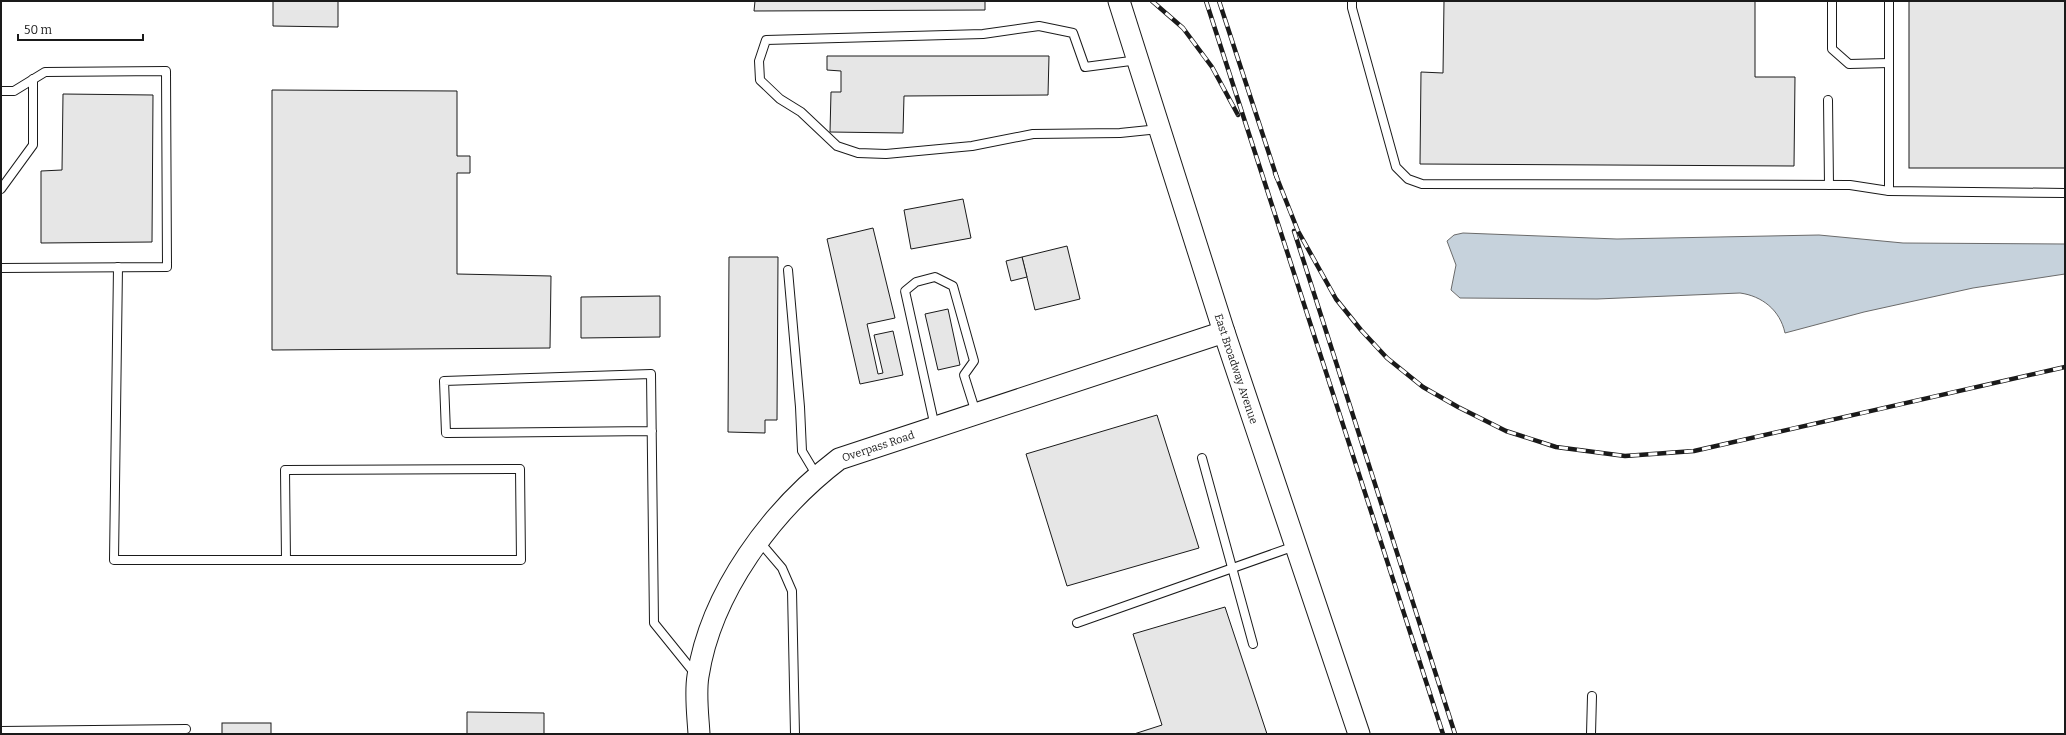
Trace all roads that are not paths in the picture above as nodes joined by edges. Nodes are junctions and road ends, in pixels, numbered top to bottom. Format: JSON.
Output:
{"nodes":[{"id":1,"x":1119,"y":1,"type":"edge"},
{"id":2,"x":1352,"y":1,"type":"edge"},
{"id":3,"x":1832,"y":1,"type":"edge"},
{"id":4,"x":1889,"y":1,"type":"edge"},
{"id":5,"x":1139,"y":60,"type":"junction"},
{"id":6,"x":1889,"y":63,"type":"junction"},
{"id":7,"x":33,"y":79,"type":"junction"},
{"id":8,"x":1,"y":91,"type":"edge"},
{"id":9,"x":1828,"y":100,"type":"dead end"},
{"id":10,"x":1160,"y":128,"type":"junction"},
{"id":11,"x":1829,"y":185,"type":"junction"},
{"id":12,"x":1,"y":189,"type":"edge"},
{"id":13,"x":1889,"y":191,"type":"junction"},
{"id":14,"x":2065,"y":193,"type":"edge"},
{"id":15,"x":118,"y":267,"type":"junction"},
{"id":16,"x":1,"y":268,"type":"edge"},
{"id":17,"x":788,"y":270,"type":"dead end"},
{"id":18,"x":1224,"y":332,"type":"junction"},
{"id":19,"x":976,"y":414,"type":"junction"},
{"id":20,"x":935,"y":427,"type":"junction"},
{"id":21,"x":652,"y":431,"type":"junction"},
{"id":22,"x":1202,"y":458,"type":"dead end"},
{"id":23,"x":817,"y":476,"type":"junction"},
{"id":24,"x":758,"y":540,"type":"junction"},
{"id":25,"x":1296,"y":546,"type":"junction"},
{"id":26,"x":286,"y":560,"type":"junction"},
{"id":27,"x":1234,"y":568,"type":"junction"},
{"id":28,"x":1077,"y":623,"type":"dead end"},
{"id":29,"x":1253,"y":644,"type":"dead end"},
{"id":30,"x":698,"y":677,"type":"junction"},
{"id":31,"x":1592,"y":696,"type":"dead end"},
{"id":32,"x":186,"y":729,"type":"dead end"},
{"id":33,"x":1,"y":731,"type":"edge"},
{"id":34,"x":699,"y":734,"type":"edge"},
{"id":35,"x":795,"y":734,"type":"edge"},
{"id":36,"x":1359,"y":734,"type":"edge"},
{"id":37,"x":1591,"y":734,"type":"edge"}],
"edges":[{"from":1,"to":5,"type":"main road","name":"East Broadway Avenue"},
{"from":2,"to":11,"type":"lane"},
{"from":3,"to":6,"type":"lane"},
{"from":4,"to":6,"type":"lane"},
{"from":5,"to":10,"type":"main road","name":"East Broadway Avenue"},
{"from":5,"to":10,"type":"lane"},
{"from":6,"to":13,"type":"lane"},
{"from":7,"to":8,"type":"lane"},
{"from":7,"to":12,"type":"lane"},
{"from":7,"to":15,"type":"lane"},
{"from":9,"to":11,"type":"lane"},
{"from":10,"to":18,"type":"main road","name":"East Broadway Avenue"},
{"from":11,"to":13,"type":"lane"},
{"from":13,"to":14,"type":"lane"},
{"from":15,"to":16,"type":"lane"},
{"from":15,"to":26,"type":"lane"},
{"from":17,"to":23,"type":"lane"},
{"from":18,"to":19,"type":"main road","name":"Overpass Road"},
{"from":18,"to":25,"type":"main road","name":"East Broadway Avenue"},
{"from":19,"to":20,"type":"main road","name":"Overpass Road"},
{"from":19,"to":20,"type":"lane"},
{"from":20,"to":23,"type":"main road","name":"Overpass Road"},
{"from":21,"to":21,"type":"lane"},
{"from":21,"to":30,"type":"lane"},
{"from":22,"to":27,"type":"lane"},
{"from":23,"to":24,"type":"main road","name":"Overpass Road"},
{"from":24,"to":30,"type":"main road","name":"Overpass Road"},
{"from":24,"to":35,"type":"lane"},
{"from":25,"to":27,"type":"lane"},
{"from":25,"to":36,"type":"main road","name":"East Broadway Avenue"},
{"from":26,"to":26,"type":"lane"},
{"from":27,"to":28,"type":"lane"},
{"from":27,"to":29,"type":"lane"},
{"from":30,"to":34,"type":"main road","name":"Overpass Road"},
{"from":31,"to":37,"type":"lane"},
{"from":32,"to":33,"type":"lane"}]}
